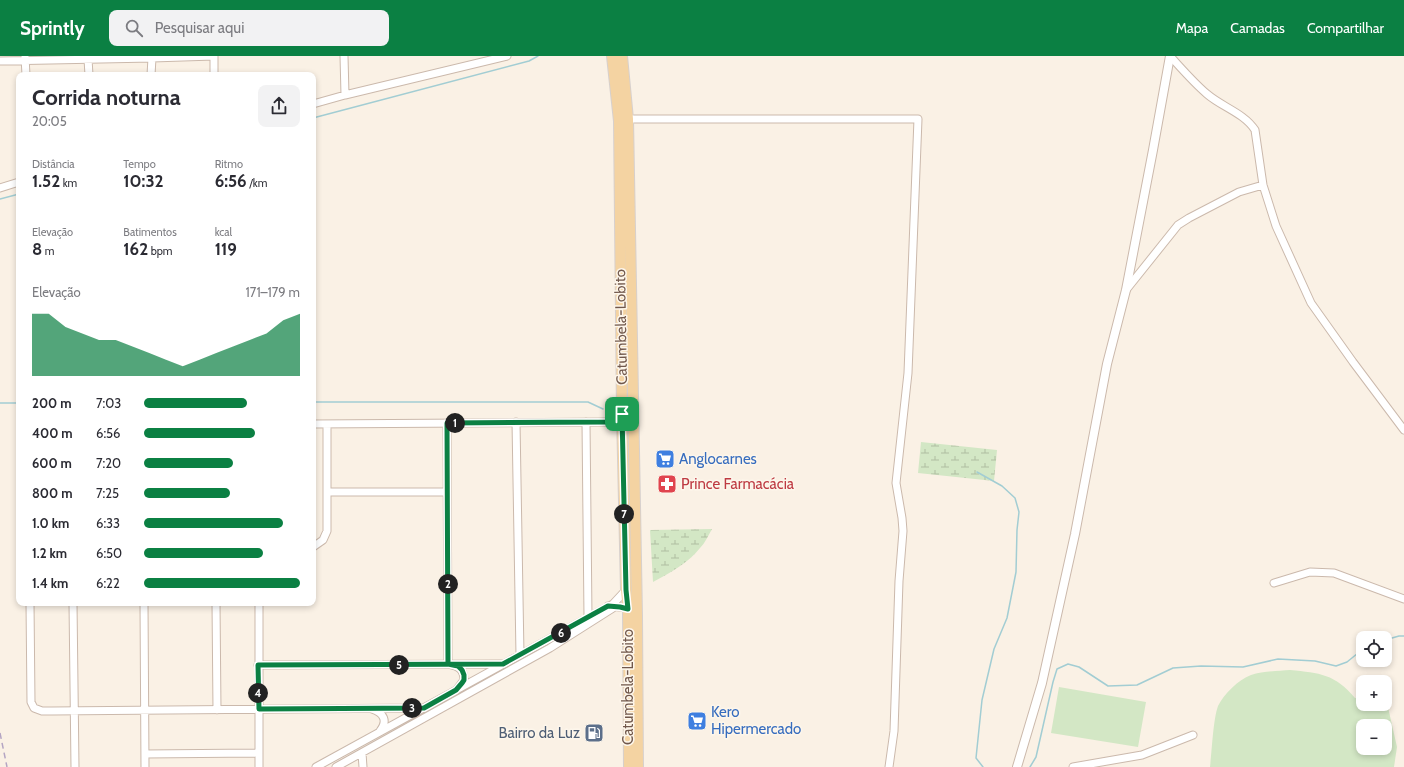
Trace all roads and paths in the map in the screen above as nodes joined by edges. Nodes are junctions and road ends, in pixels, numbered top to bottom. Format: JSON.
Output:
{"nodes":[{"id":1,"x":344,"y":56,"type":"edge"},
{"id":2,"x":507,"y":56,"type":"edge"},
{"id":3,"x":612,"y":56,"type":"edge"},
{"id":4,"x":622,"y":56,"type":"edge"},
{"id":5,"x":1170,"y":56,"type":"edge"},
{"id":6,"x":25,"y":58,"type":"edge"},
{"id":7,"x":98,"y":58,"type":"edge"},
{"id":8,"x":152,"y":58,"type":"junction"},
{"id":9,"x":88,"y":60,"type":"junction"},
{"id":10,"x":0,"y":61,"type":"edge"},
{"id":11,"x":26,"y":72,"type":"edge"},
{"id":12,"x":89,"y":72,"type":"edge"},
{"id":13,"x":151,"y":72,"type":"edge"},
{"id":14,"x":214,"y":72,"type":"edge"},
{"id":15,"x":345,"y":95,"type":"junction"},
{"id":16,"x":316,"y":103,"type":"edge"},
{"id":17,"x":628,"y":119,"type":"junction"},
{"id":18,"x":16,"y":183,"type":"edge"},
{"id":19,"x":1264,"y":185,"type":"junction"},
{"id":20,"x":0,"y":188,"type":"edge"},
{"id":21,"x":1126,"y":290,"type":"junction"},
{"id":22,"x":622,"y":414,"type":"junction"},
{"id":23,"x":516,"y":422,"type":"junction"},
{"id":24,"x":586,"y":422,"type":"junction"},
{"id":25,"x":607,"y":422,"type":"junction"},
{"id":26,"x":447,"y":423,"type":"junction"},
{"id":27,"x":316,"y":424,"type":"edge"},
{"id":28,"x":326,"y":424,"type":"junction"},
{"id":29,"x":622,"y":427,"type":"junction"},
{"id":30,"x":1404,"y":430,"type":"edge"},
{"id":31,"x":327,"y":492,"type":"junction"},
{"id":32,"x":447,"y":492,"type":"junction"},
{"id":33,"x":316,"y":545,"type":"edge"},
{"id":34,"x":1274,"y":584,"type":"dead end"},
{"id":35,"x":626,"y":590,"type":"junction"},
{"id":36,"x":1404,"y":599,"type":"edge"},
{"id":37,"x":30,"y":606,"type":"edge"},
{"id":38,"x":74,"y":606,"type":"edge"},
{"id":39,"x":144,"y":606,"type":"edge"},
{"id":40,"x":216,"y":606,"type":"edge"},
{"id":41,"x":259,"y":606,"type":"edge"},
{"id":42,"x":608,"y":606,"type":"junction"},
{"id":43,"x":617,"y":606,"type":"junction"},
{"id":44,"x":628,"y":609,"type":"junction"},
{"id":45,"x":588,"y":617,"type":"junction"},
{"id":46,"x":520,"y":655,"type":"junction"},
{"id":47,"x":448,"y":664,"type":"junction"},
{"id":48,"x":503,"y":664,"type":"junction"},
{"id":49,"x":258,"y":665,"type":"junction"},
{"id":50,"x":456,"y":690,"type":"junction"},
{"id":51,"x":370,"y":708,"type":"junction"},
{"id":52,"x":424,"y":708,"type":"junction"},
{"id":53,"x":259,"y":709,"type":"junction"},
{"id":54,"x":75,"y":710,"type":"junction"},
{"id":55,"x":145,"y":710,"type":"junction"},
{"id":56,"x":217,"y":710,"type":"junction"},
{"id":57,"x":379,"y":732,"type":"junction"},
{"id":58,"x":1193,"y":735,"type":"dead end"},
{"id":59,"x":362,"y":752,"type":"junction"},
{"id":60,"x":259,"y":753,"type":"junction"},
{"id":61,"x":145,"y":754,"type":"junction"},
{"id":62,"x":1017,"y":766,"type":"edge"},
{"id":63,"x":75,"y":767,"type":"edge"},
{"id":64,"x":145,"y":767,"type":"edge"},
{"id":65,"x":259,"y":767,"type":"edge"},
{"id":66,"x":316,"y":767,"type":"edge"},
{"id":67,"x":336,"y":767,"type":"edge"},
{"id":68,"x":363,"y":767,"type":"edge"},
{"id":69,"x":629,"y":767,"type":"edge"},
{"id":70,"x":638,"y":767,"type":"edge"},
{"id":71,"x":889,"y":767,"type":"edge"},
{"id":72,"x":1073,"y":767,"type":"edge"}],
"edges":[{"from":1,"to":15,"type":"street"},
{"from":2,"to":15,"type":"street"},
{"from":3,"to":22,"type":"main road","name":"Catumbela-Lobito"},
{"from":4,"to":17,"type":"main road","name":"Catumbela-Lobito"},
{"from":5,"to":19,"type":"street"},
{"from":5,"to":21,"type":"street"},
{"from":6,"to":9,"type":"street"},
{"from":6,"to":10,"type":"street"},
{"from":6,"to":11,"type":"street"},
{"from":7,"to":8,"type":"street"},
{"from":7,"to":9,"type":"street"},
{"from":8,"to":13,"type":"street"},
{"from":8,"to":14,"type":"street"},
{"from":9,"to":12,"type":"street"},
{"from":15,"to":16,"type":"street"},
{"from":17,"to":70,"type":"main road","name":"Catumbela-Lobito"},
{"from":17,"to":71,"type":"street"},
{"from":18,"to":20,"type":"street"},
{"from":19,"to":21,"type":"street"},
{"from":19,"to":30,"type":"street"},
{"from":21,"to":62,"type":"street"},
{"from":22,"to":25,"type":"street"},
{"from":22,"to":29,"type":"main road","name":"Catumbela-Lobito"},
{"from":23,"to":24,"type":"street"},
{"from":23,"to":26,"type":"street"},
{"from":23,"to":46,"type":"street"},
{"from":24,"to":25,"type":"street"},
{"from":24,"to":45,"type":"street"},
{"from":25,"to":29,"type":"street"},
{"from":26,"to":28,"type":"street"},
{"from":26,"to":32,"type":"street"},
{"from":27,"to":28,"type":"street"},
{"from":28,"to":31,"type":"street"},
{"from":29,"to":35,"type":"main road","name":"Catumbela-Lobito"},
{"from":31,"to":32,"type":"street"},
{"from":31,"to":33,"type":"street"},
{"from":32,"to":47,"type":"street"},
{"from":34,"to":36,"type":"street"},
{"from":35,"to":42,"type":"street"},
{"from":35,"to":44,"type":"main road","name":"Catumbela-Lobito"},
{"from":37,"to":54,"type":"street"},
{"from":38,"to":54,"type":"street"},
{"from":39,"to":55,"type":"street"},
{"from":40,"to":56,"type":"street"},
{"from":41,"to":49,"type":"street"},
{"from":42,"to":43,"type":"street"},
{"from":42,"to":45,"type":"street"},
{"from":43,"to":44,"type":"street"},
{"from":43,"to":59,"type":"street"},
{"from":44,"to":69,"type":"main road","name":"Catumbela-Lobito"},
{"from":45,"to":46,"type":"street"},
{"from":46,"to":48,"type":"street"},
{"from":47,"to":48,"type":"street"},
{"from":47,"to":49,"type":"street"},
{"from":47,"to":50,"type":"street"},
{"from":48,"to":50,"type":"street"},
{"from":49,"to":53,"type":"street"},
{"from":50,"to":52,"type":"street"},
{"from":51,"to":52,"type":"street"},
{"from":51,"to":53,"type":"street"},
{"from":51,"to":57,"type":"street"},
{"from":52,"to":57,"type":"street"},
{"from":53,"to":56,"type":"street"},
{"from":53,"to":60,"type":"street"},
{"from":54,"to":55,"type":"street"},
{"from":54,"to":63,"type":"street"},
{"from":55,"to":56,"type":"street"},
{"from":55,"to":61,"type":"street"},
{"from":57,"to":66,"type":"street"},
{"from":58,"to":72,"type":"street"},
{"from":59,"to":67,"type":"street"},
{"from":59,"to":68,"type":"street"},
{"from":60,"to":61,"type":"street"},
{"from":60,"to":65,"type":"street"},
{"from":61,"to":64,"type":"street"}]}
